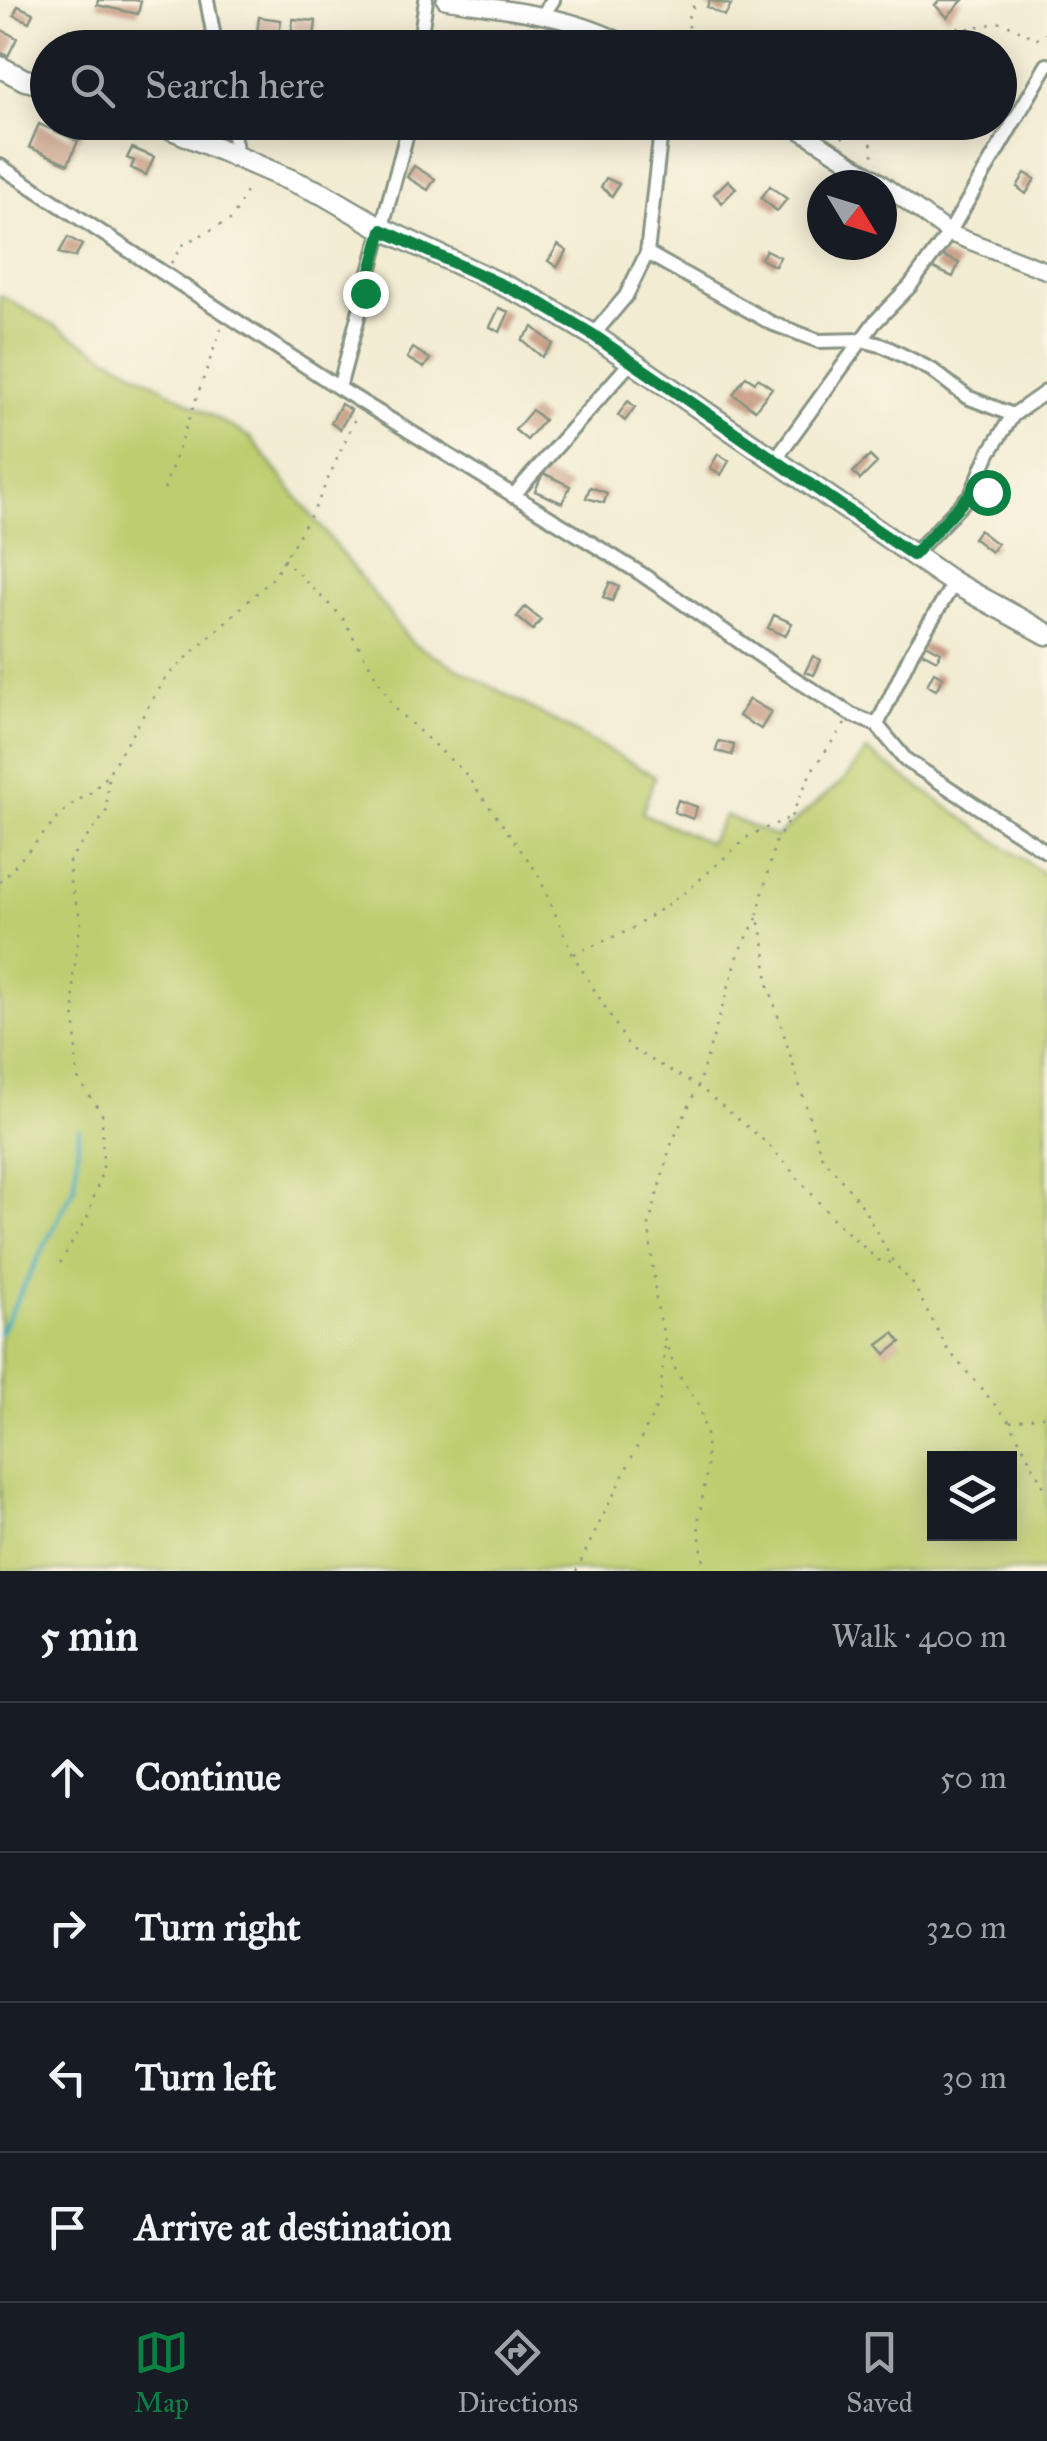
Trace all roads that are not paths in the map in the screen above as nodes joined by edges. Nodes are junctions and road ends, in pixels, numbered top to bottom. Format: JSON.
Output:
{"nodes":[{"id":1,"x":207,"y":0,"type":"edge"},
{"id":2,"x":426,"y":0,"type":"edge"},
{"id":3,"x":444,"y":0,"type":"edge"},
{"id":4,"x":553,"y":0,"type":"edge"},
{"id":5,"x":542,"y":16,"type":"junction"},
{"id":6,"x":213,"y":30,"type":"edge"},
{"id":7,"x":422,"y":30,"type":"edge"},
{"id":8,"x":595,"y":30,"type":"edge"},
{"id":9,"x":1047,"y":65,"type":"edge"},
{"id":10,"x":0,"y":66,"type":"edge"},
{"id":11,"x":30,"y":81,"type":"edge"},
{"id":12,"x":1017,"y":116,"type":"edge"},
{"id":13,"x":199,"y":140,"type":"edge"},
{"id":14,"x":234,"y":140,"type":"edge"},
{"id":15,"x":405,"y":140,"type":"edge"},
{"id":16,"x":660,"y":140,"type":"edge"},
{"id":17,"x":816,"y":140,"type":"edge"},
{"id":18,"x":1003,"y":140,"type":"edge"},
{"id":19,"x":237,"y":156,"type":"junction"},
{"id":20,"x":0,"y":166,"type":"edge"},
{"id":21,"x":382,"y":230,"type":"junction"},
{"id":22,"x":949,"y":233,"type":"junction"},
{"id":23,"x":647,"y":253,"type":"junction"},
{"id":24,"x":1047,"y":271,"type":"edge"},
{"id":25,"x":593,"y":335,"type":"junction"},
{"id":26,"x":862,"y":340,"type":"junction"},
{"id":27,"x":631,"y":362,"type":"junction"},
{"id":28,"x":340,"y":388,"type":"junction"},
{"id":29,"x":1047,"y":391,"type":"edge"},
{"id":30,"x":1013,"y":415,"type":"junction"},
{"id":31,"x":774,"y":461,"type":"junction"},
{"id":32,"x":513,"y":496,"type":"junction"},
{"id":33,"x":913,"y":555,"type":"junction"},
{"id":34,"x":954,"y":583,"type":"junction"},
{"id":35,"x":1041,"y":625,"type":"edge"},
{"id":36,"x":877,"y":725,"type":"junction"},
{"id":37,"x":1047,"y":852,"type":"edge"}],
"edges":[{"from":1,"to":6,"type":"street"},
{"from":2,"to":7,"type":"street"},
{"from":3,"to":5,"type":"street"},
{"from":4,"to":5,"type":"street"},
{"from":5,"to":8,"type":"street"},
{"from":9,"to":12,"type":"street"},
{"from":10,"to":11,"type":"main road"},
{"from":13,"to":19,"type":"main road"},
{"from":14,"to":19,"type":"street"},
{"from":15,"to":21,"type":"street"},
{"from":16,"to":23,"type":"street"},
{"from":17,"to":22,"type":"street"},
{"from":18,"to":22,"type":"street"},
{"from":19,"to":21,"type":"main road"},
{"from":20,"to":28,"type":"street"},
{"from":21,"to":25,"type":"main road"},
{"from":21,"to":28,"type":"street"},
{"from":22,"to":24,"type":"street"},
{"from":22,"to":26,"type":"street"},
{"from":23,"to":25,"type":"street"},
{"from":23,"to":26,"type":"street"},
{"from":25,"to":27,"type":"main road"},
{"from":26,"to":30,"type":"street"},
{"from":26,"to":31,"type":"street"},
{"from":27,"to":31,"type":"main road"},
{"from":27,"to":32,"type":"street"},
{"from":28,"to":32,"type":"street"},
{"from":29,"to":30,"type":"street"},
{"from":30,"to":33,"type":"street"},
{"from":31,"to":33,"type":"main road"},
{"from":32,"to":36,"type":"street"},
{"from":33,"to":34,"type":"main road"},
{"from":34,"to":35,"type":"main road"},
{"from":34,"to":36,"type":"street"},
{"from":36,"to":37,"type":"street"}]}
